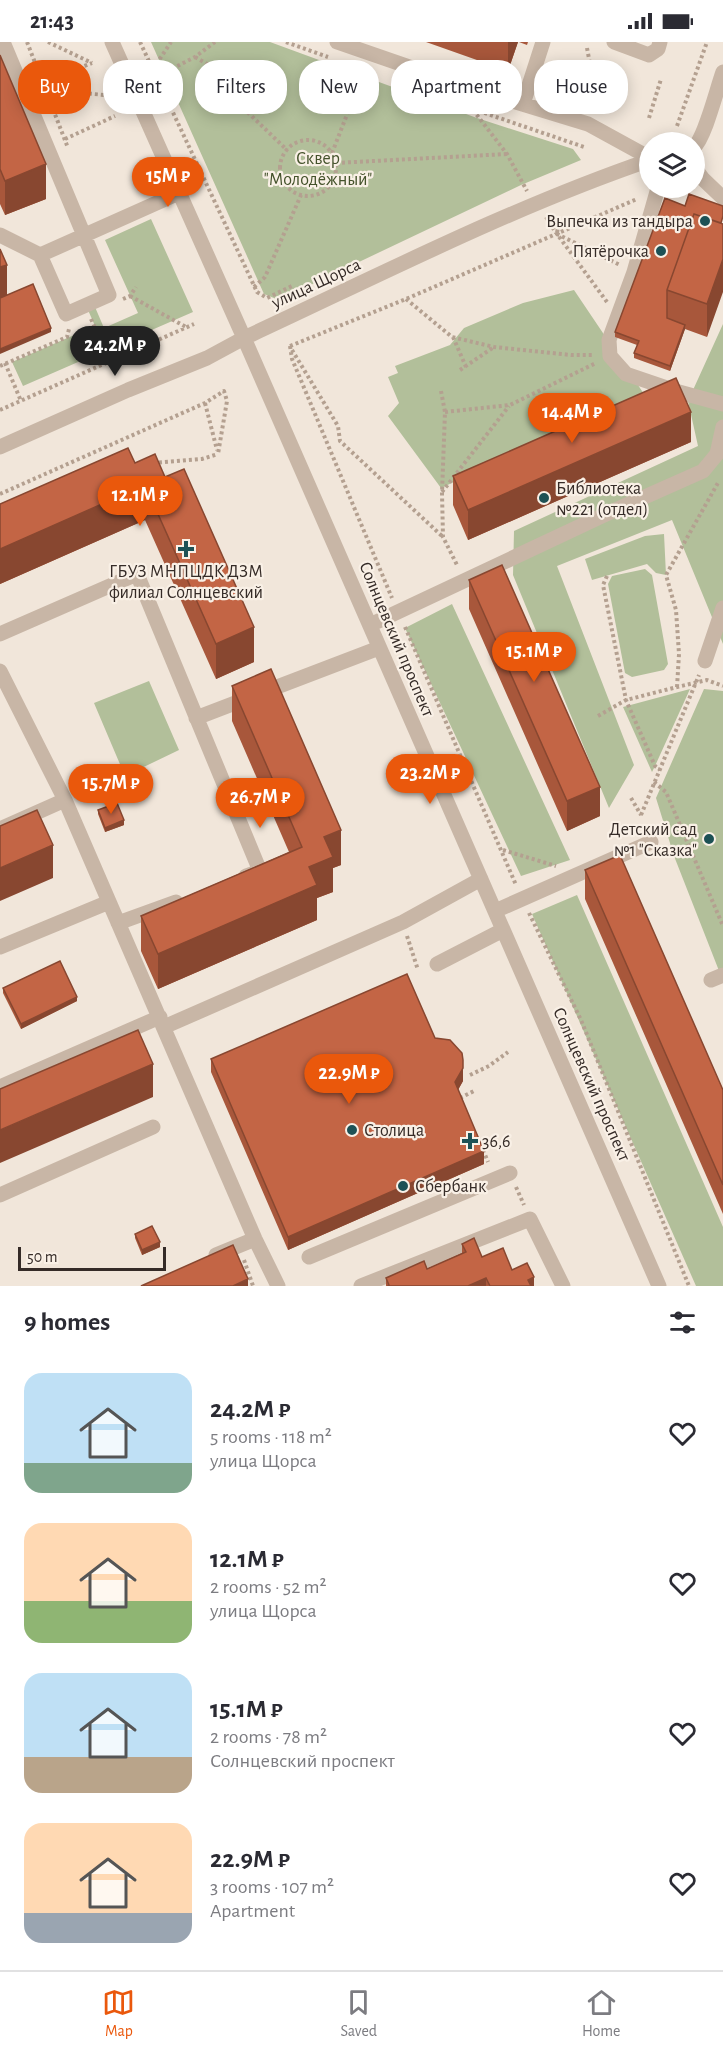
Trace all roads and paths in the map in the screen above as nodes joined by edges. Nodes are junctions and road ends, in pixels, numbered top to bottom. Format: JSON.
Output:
{"nodes":[{"id":1,"x":3,"y":42,"type":"edge"},
{"id":2,"x":27,"y":42,"type":"edge"},
{"id":3,"x":48,"y":42,"type":"edge"},
{"id":4,"x":112,"y":42,"type":"edge"},
{"id":5,"x":140,"y":42,"type":"edge"},
{"id":6,"x":171,"y":42,"type":"edge"},
{"id":7,"x":214,"y":42,"type":"edge"},
{"id":8,"x":337,"y":42,"type":"edge"},
{"id":9,"x":543,"y":42,"type":"edge"},
{"id":10,"x":614,"y":42,"type":"edge"},
{"id":11,"x":660,"y":42,"type":"edge"},
{"id":12,"x":707,"y":42,"type":"edge"},
{"id":13,"x":587,"y":48,"type":"dead end"},
{"id":14,"x":195,"y":57,"type":"junction"},
{"id":15,"x":34,"y":60,"type":"edge"},
{"id":16,"x":86,"y":60,"type":"edge"},
{"id":17,"x":149,"y":60,"type":"edge"},
{"id":18,"x":159,"y":60,"type":"edge"},
{"id":19,"x":589,"y":60,"type":"edge"},
{"id":20,"x":183,"y":63,"type":"edge"},
{"id":21,"x":723,"y":72,"type":"edge"},
{"id":22,"x":661,"y":79,"type":"dead end"},
{"id":23,"x":523,"y":104,"type":"junction"},
{"id":24,"x":56,"y":114,"type":"edge"},
{"id":25,"x":175,"y":114,"type":"edge"},
{"id":26,"x":347,"y":114,"type":"edge"},
{"id":27,"x":477,"y":114,"type":"edge"},
{"id":28,"x":115,"y":116,"type":"dead end"},
{"id":29,"x":649,"y":118,"type":"dead end"},
{"id":30,"x":677,"y":126,"type":"dead end"},
{"id":31,"x":704,"y":132,"type":"edge"},
{"id":32,"x":65,"y":139,"type":"junction"},
{"id":33,"x":69,"y":149,"type":"dead end"},
{"id":34,"x":287,"y":150,"type":"junction"},
{"id":35,"x":332,"y":153,"type":"junction"},
{"id":36,"x":639,"y":153,"type":"edge"},
{"id":37,"x":507,"y":154,"type":"junction"},
{"id":38,"x":639,"y":163,"type":"edge"},
{"id":39,"x":336,"y":164,"type":"junction"},
{"id":40,"x":705,"y":181,"type":"edge"},
{"id":41,"x":528,"y":191,"type":"dead end"},
{"id":42,"x":179,"y":193,"type":"junction"},
{"id":43,"x":301,"y":195,"type":"junction"},
{"id":44,"x":655,"y":198,"type":"edge"},
{"id":45,"x":723,"y":198,"type":"edge"},
{"id":46,"x":617,"y":208,"type":"dead end"},
{"id":47,"x":0,"y":234,"type":"edge"},
{"id":48,"x":557,"y":234,"type":"junction"},
{"id":49,"x":84,"y":236,"type":"junction"},
{"id":50,"x":40,"y":255,"type":"junction"},
{"id":51,"x":634,"y":272,"type":"junction"},
{"id":52,"x":294,"y":285,"type":"dead end"},
{"id":53,"x":254,"y":287,"type":"junction"},
{"id":54,"x":130,"y":296,"type":"dead end"},
{"id":55,"x":406,"y":299,"type":"junction"},
{"id":56,"x":89,"y":316,"type":"dead end"},
{"id":57,"x":618,"y":317,"type":"junction"},
{"id":58,"x":194,"y":324,"type":"dead end"},
{"id":59,"x":186,"y":327,"type":"junction"},
{"id":60,"x":67,"y":337,"type":"dead end"},
{"id":61,"x":452,"y":337,"type":"junction"},
{"id":62,"x":244,"y":338,"type":"junction"},
{"id":63,"x":290,"y":346,"type":"junction"},
{"id":64,"x":494,"y":347,"type":"junction"},
{"id":65,"x":610,"y":356,"type":"junction"},
{"id":66,"x":110,"y":361,"type":"junction"},
{"id":67,"x":2,"y":364,"type":"edge"},
{"id":68,"x":466,"y":367,"type":"junction"},
{"id":69,"x":460,"y":370,"type":"dead end"},
{"id":70,"x":441,"y":391,"type":"dead end"},
{"id":71,"x":21,"y":401,"type":"junction"},
{"id":72,"x":205,"y":403,"type":"junction"},
{"id":73,"x":723,"y":404,"type":"edge"},
{"id":74,"x":510,"y":405,"type":"junction"},
{"id":75,"x":0,"y":410,"type":"edge"},
{"id":76,"x":445,"y":412,"type":"junction"},
{"id":77,"x":723,"y":427,"type":"edge"},
{"id":78,"x":0,"y":447,"type":"edge"},
{"id":79,"x":218,"y":454,"type":"junction"},
{"id":80,"x":151,"y":464,"type":"edge"},
{"id":81,"x":723,"y":474,"type":"edge"},
{"id":82,"x":442,"y":493,"type":"junction"},
{"id":83,"x":0,"y":494,"type":"edge"},
{"id":84,"x":443,"y":537,"type":"junction"},
{"id":85,"x":608,"y":576,"type":"dead end"},
{"id":86,"x":464,"y":581,"type":"junction"},
{"id":87,"x":723,"y":608,"type":"edge"},
{"id":88,"x":398,"y":611,"type":"junction"},
{"id":89,"x":370,"y":625,"type":"junction"},
{"id":90,"x":0,"y":634,"type":"edge"},
{"id":91,"x":379,"y":648,"type":"junction"},
{"id":92,"x":705,"y":661,"type":"dead end"},
{"id":93,"x":0,"y":671,"type":"edge"},
{"id":94,"x":696,"y":682,"type":"junction"},
{"id":95,"x":723,"y":686,"type":"edge"},
{"id":96,"x":677,"y":687,"type":"junction"},
{"id":97,"x":626,"y":700,"type":"junction"},
{"id":98,"x":598,"y":716,"type":"dead end"},
{"id":99,"x":196,"y":718,"type":"junction"},
{"id":100,"x":660,"y":770,"type":"junction"},
{"id":101,"x":654,"y":782,"type":"junction"},
{"id":102,"x":632,"y":798,"type":"dead end"},
{"id":103,"x":65,"y":800,"type":"junction"},
{"id":104,"x":0,"y":829,"type":"edge"},
{"id":105,"x":651,"y":842,"type":"dead end"},
{"id":106,"x":503,"y":850,"type":"junction"},
{"id":107,"x":576,"y":876,"type":"junction"},
{"id":108,"x":481,"y":879,"type":"junction"},
{"id":109,"x":227,"y":883,"type":"edge"},
{"id":110,"x":194,"y":895,"type":"edge"},
{"id":111,"x":522,"y":899,"type":"junction"},
{"id":112,"x":109,"y":902,"type":"junction"},
{"id":113,"x":495,"y":911,"type":"junction"},
{"id":114,"x":403,"y":922,"type":"junction"},
{"id":115,"x":118,"y":923,"type":"junction"},
{"id":116,"x":723,"y":926,"type":"edge"},
{"id":117,"x":503,"y":930,"type":"junction"},
{"id":118,"x":0,"y":947,"type":"edge"},
{"id":119,"x":437,"y":964,"type":"dead end"},
{"id":120,"x":418,"y":970,"type":"dead end"},
{"id":121,"x":162,"y":1022,"type":"junction"},
{"id":122,"x":508,"y":1052,"type":"dead end"},
{"id":123,"x":470,"y":1075,"type":"dead end"},
{"id":124,"x":0,"y":1087,"type":"edge"},
{"id":125,"x":476,"y":1090,"type":"dead end"},
{"id":126,"x":457,"y":1092,"type":"edge"},
{"id":127,"x":460,"y":1098,"type":"junction"},
{"id":128,"x":465,"y":1108,"type":"edge"},
{"id":129,"x":153,"y":1126,"type":"dead end"},
{"id":130,"x":479,"y":1141,"type":"edge"},
{"id":131,"x":489,"y":1162,"type":"dead end"},
{"id":132,"x":510,"y":1173,"type":"joint"},
{"id":133,"x":0,"y":1195,"type":"edge"},
{"id":134,"x":530,"y":1219,"type":"junction"},
{"id":135,"x":255,"y":1239,"type":"junction"},
{"id":136,"x":238,"y":1246,"type":"junction"},
{"id":137,"x":309,"y":1257,"type":"dead end"},
{"id":138,"x":206,"y":1259,"type":"edge"},
{"id":139,"x":253,"y":1286,"type":"edge"},
{"id":140,"x":278,"y":1286,"type":"edge"},
{"id":141,"x":361,"y":1286,"type":"edge"},
{"id":142,"x":563,"y":1286,"type":"edge"},
{"id":143,"x":659,"y":1286,"type":"edge"},
{"id":144,"x":689,"y":1286,"type":"edge"}],
"edges":[{"from":1,"to":49,"type":"street"},
{"from":2,"to":15,"type":"path"},
{"from":3,"to":16,"type":"path"},
{"from":4,"to":42,"type":"street","name":"Солнцевский проспект"},
{"from":5,"to":17,"type":"path"},
{"from":6,"to":18,"type":"path"},
{"from":7,"to":14,"type":"path"},
{"from":8,"to":23,"type":"street"},
{"from":9,"to":23,"type":"street"},
{"from":10,"to":11,"type":"street"},
{"from":12,"to":30,"type":"path"},
{"from":13,"to":19,"type":"path"},
{"from":14,"to":20,"type":"path"},
{"from":14,"to":34,"type":"path"},
{"from":21,"to":31,"type":"street"},
{"from":22,"to":29,"type":"path"},
{"from":23,"to":36,"type":"street"},
{"from":24,"to":32,"type":"path"},
{"from":25,"to":53,"type":"path"},
{"from":26,"to":35,"type":"path"},
{"from":27,"to":37,"type":"path"},
{"from":28,"to":32,"type":"path"},
{"from":32,"to":33,"type":"path"},
{"from":34,"to":35,"type":"path"},
{"from":34,"to":43,"type":"path"},
{"from":35,"to":39,"type":"path"},
{"from":37,"to":39,"type":"path"},
{"from":37,"to":41,"type":"path"},
{"from":38,"to":62,"type":"street","name":"улица Щорса"},
{"from":39,"to":43,"type":"path"},
{"from":40,"to":45,"type":"street"},
{"from":42,"to":49,"type":"street"},
{"from":42,"to":62,"type":"street","name":"Солнцевский проспект"},
{"from":43,"to":53,"type":"path"},
{"from":44,"to":51,"type":"street"},
{"from":46,"to":48,"type":"path"},
{"from":47,"to":50,"type":"street"},
{"from":48,"to":48,"type":"path"},
{"from":48,"to":51,"type":"path"},
{"from":48,"to":55,"type":"path"},
{"from":48,"to":57,"type":"path"},
{"from":49,"to":50,"type":"street"},
{"from":49,"to":50,"type":"street"},
{"from":51,"to":57,"type":"street"},
{"from":52,"to":53,"type":"path"},
{"from":54,"to":59,"type":"path"},
{"from":55,"to":61,"type":"path"},
{"from":55,"to":63,"type":"path"},
{"from":56,"to":66,"type":"path"},
{"from":57,"to":65,"type":"street"},
{"from":58,"to":59,"type":"path"},
{"from":59,"to":66,"type":"path"},
{"from":60,"to":67,"type":"path"},
{"from":61,"to":64,"type":"path"},
{"from":61,"to":68,"type":"path"},
{"from":62,"to":78,"type":"street","name":"улица Щорса"},
{"from":62,"to":89,"type":"street","name":"Солнцевский проспект"},
{"from":63,"to":84,"type":"path"},
{"from":63,"to":88,"type":"path"},
{"from":64,"to":65,"type":"path"},
{"from":64,"to":68,"type":"path"},
{"from":65,"to":73,"type":"street"},
{"from":65,"to":74,"type":"path"},
{"from":66,"to":71,"type":"path"},
{"from":67,"to":71,"type":"path"},
{"from":68,"to":69,"type":"path"},
{"from":70,"to":76,"type":"path"},
{"from":71,"to":75,"type":"path"},
{"from":72,"to":79,"type":"path"},
{"from":72,"to":79,"type":"path"},
{"from":72,"to":83,"type":"path"},
{"from":74,"to":76,"type":"path"},
{"from":74,"to":82,"type":"path"},
{"from":76,"to":82,"type":"path"},
{"from":77,"to":86,"type":"street"},
{"from":79,"to":80,"type":"path"},
{"from":81,"to":96,"type":"path"},
{"from":82,"to":84,"type":"path"},
{"from":84,"to":86,"type":"path"},
{"from":85,"to":97,"type":"path"},
{"from":86,"to":88,"type":"street"},
{"from":87,"to":92,"type":"street"},
{"from":88,"to":89,"type":"street"},
{"from":88,"to":106,"type":"path"},
{"from":89,"to":91,"type":"street","name":"Солнцевский проспект"},
{"from":90,"to":99,"type":"street"},
{"from":91,"to":99,"type":"street"},
{"from":91,"to":108,"type":"street","name":"Солнцевский проспект"},
{"from":93,"to":103,"type":"street"},
{"from":94,"to":95,"type":"path"},
{"from":94,"to":96,"type":"path"},
{"from":94,"to":100,"type":"path"},
{"from":96,"to":97,"type":"path"},
{"from":97,"to":98,"type":"path"},
{"from":97,"to":100,"type":"path"},
{"from":99,"to":109,"type":"street"},
{"from":100,"to":101,"type":"path"},
{"from":101,"to":102,"type":"path"},
{"from":101,"to":116,"type":"path"},
{"from":103,"to":104,"type":"street"},
{"from":103,"to":112,"type":"street"},
{"from":105,"to":107,"type":"street"},
{"from":106,"to":107,"type":"path"},
{"from":106,"to":111,"type":"path"},
{"from":107,"to":111,"type":"street"},
{"from":108,"to":113,"type":"street","name":"Солнцевский проспект"},
{"from":108,"to":114,"type":"street"},
{"from":110,"to":115,"type":"street"},
{"from":111,"to":113,"type":"street"},
{"from":111,"to":144,"type":"path"},
{"from":112,"to":115,"type":"street"},
{"from":112,"to":118,"type":"street"},
{"from":113,"to":117,"type":"street","name":"Солнцевский проспект"},
{"from":114,"to":120,"type":"path"},
{"from":114,"to":121,"type":"street"},
{"from":115,"to":121,"type":"street"},
{"from":117,"to":119,"type":"street"},
{"from":117,"to":143,"type":"street","name":"Солнцевский проспект"},
{"from":121,"to":124,"type":"street"},
{"from":121,"to":135,"type":"street"},
{"from":122,"to":123,"type":"path"},
{"from":125,"to":127,"type":"path"},
{"from":126,"to":127,"type":"path"},
{"from":127,"to":128,"type":"path"},
{"from":129,"to":133,"type":"street"},
{"from":130,"to":131,"type":"path"},
{"from":132,"to":134,"type":"path"},
{"from":132,"to":137,"type":"street"},
{"from":134,"to":141,"type":"street"},
{"from":134,"to":142,"type":"street"},
{"from":135,"to":136,"type":"street"},
{"from":135,"to":140,"type":"street"},
{"from":136,"to":138,"type":"street"},
{"from":136,"to":139,"type":"path"}]}
